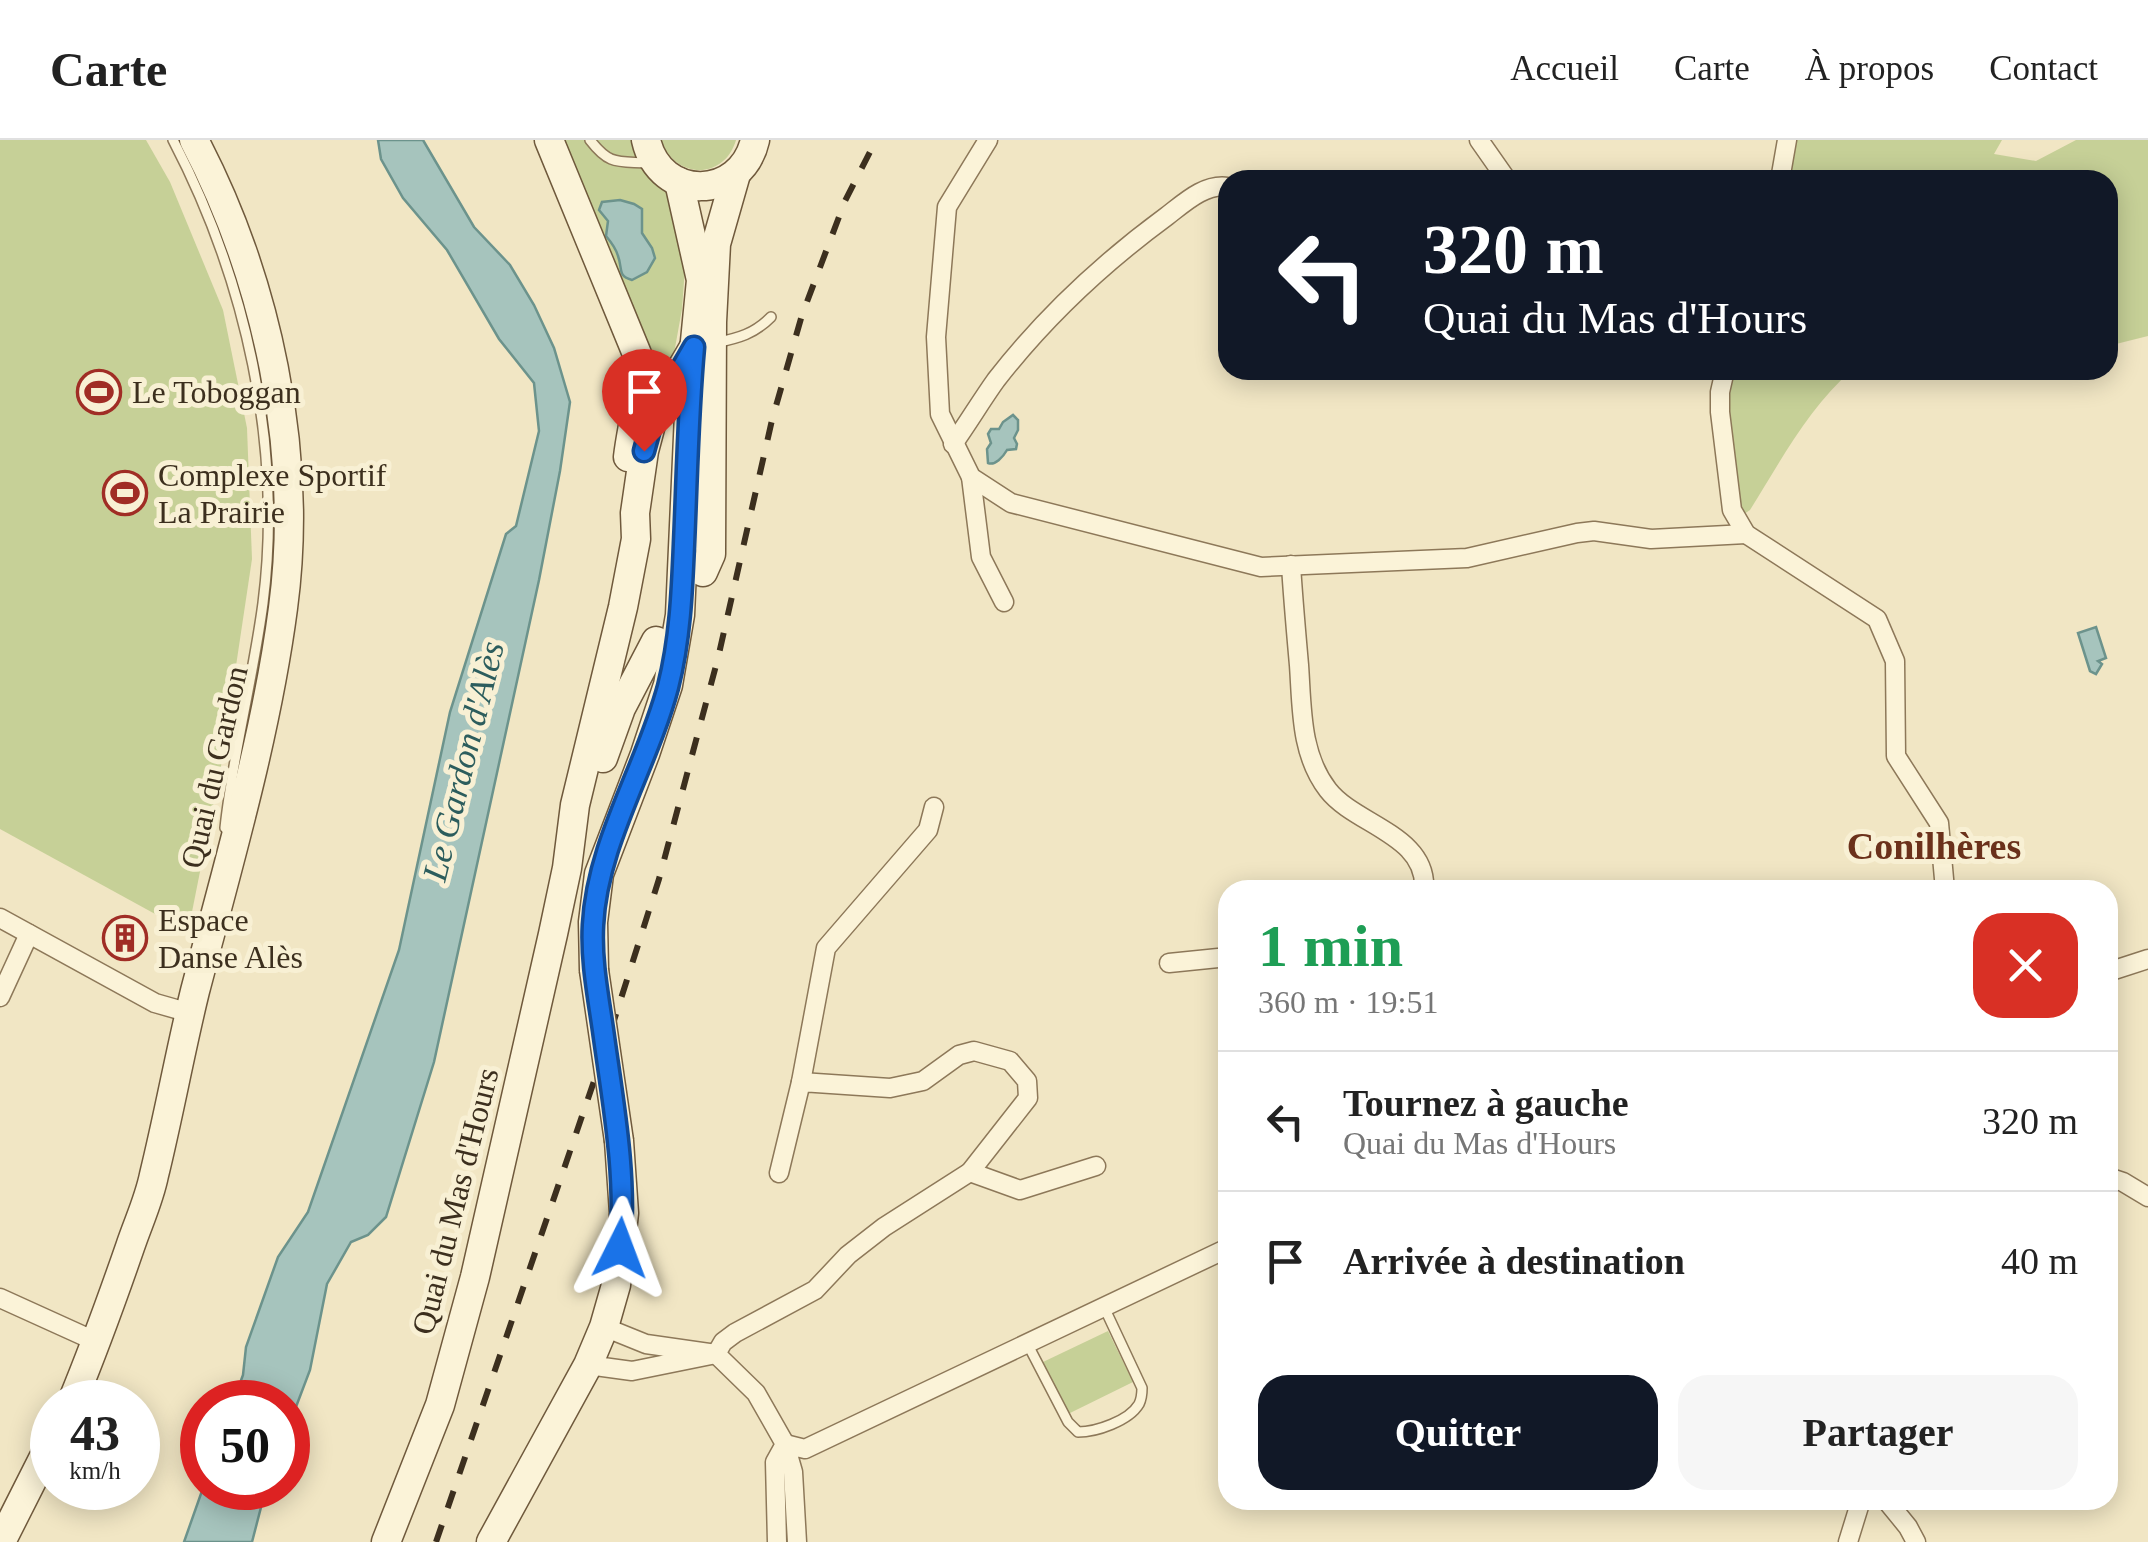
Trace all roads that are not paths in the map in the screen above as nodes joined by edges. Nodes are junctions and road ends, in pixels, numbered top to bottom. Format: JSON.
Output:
{"nodes":[{"id":1,"x":173,"y":140,"type":"edge"},
{"id":2,"x":194,"y":140,"type":"edge"},
{"id":3,"x":549,"y":140,"type":"edge"},
{"id":4,"x":590,"y":140,"type":"edge"},
{"id":5,"x":756,"y":140,"type":"edge"},
{"id":6,"x":988,"y":140,"type":"edge"},
{"id":7,"x":1479,"y":140,"type":"edge"},
{"id":8,"x":1787,"y":140,"type":"edge"},
{"id":9,"x":651,"y":152,"type":"edge"},
{"id":10,"x":1500,"y":170,"type":"edge"},
{"id":11,"x":1782,"y":170,"type":"edge"},
{"id":12,"x":736,"y":174,"type":"junction"},
{"id":13,"x":679,"y":182,"type":"junction"},
{"id":14,"x":1218,"y":186,"type":"edge"},
{"id":15,"x":716,"y":244,"type":"junction"},
{"id":16,"x":702,"y":280,"type":"junction"},
{"id":17,"x":771,"y":316,"type":"dead end"},
{"id":18,"x":703,"y":345,"type":"junction"},
{"id":19,"x":1723,"y":380,"type":"edge"},
{"id":20,"x":953,"y":444,"type":"junction"},
{"id":21,"x":971,"y":478,"type":"junction"},
{"id":22,"x":635,"y":512,"type":"junction"},
{"id":23,"x":1746,"y":534,"type":"junction"},
{"id":24,"x":1291,"y":564,"type":"junction"},
{"id":25,"x":703,"y":572,"type":"dead end"},
{"id":26,"x":1004,"y":602,"type":"dead end"},
{"id":27,"x":656,"y":641,"type":"dead end"},
{"id":28,"x":934,"y":807,"type":"dead end"},
{"id":29,"x":567,"y":868,"type":"junction"},
{"id":30,"x":1425,"y":880,"type":"edge"},
{"id":31,"x":1945,"y":880,"type":"edge"},
{"id":32,"x":217,"y":908,"type":"junction"},
{"id":33,"x":0,"y":918,"type":"edge"},
{"id":34,"x":29,"y":934,"type":"junction"},
{"id":35,"x":1218,"y":957,"type":"edge"},
{"id":36,"x":2148,"y":959,"type":"edge"},
{"id":37,"x":1169,"y":963,"type":"dead end"},
{"id":38,"x":2118,"y":969,"type":"edge"},
{"id":39,"x":0,"y":997,"type":"edge"},
{"id":40,"x":190,"y":1013,"type":"junction"},
{"id":41,"x":801,"y":1082,"type":"junction"},
{"id":42,"x":1096,"y":1166,"type":"dead end"},
{"id":43,"x":970,"y":1172,"type":"junction"},
{"id":44,"x":779,"y":1173,"type":"dead end"},
{"id":45,"x":2118,"y":1180,"type":"edge"},
{"id":46,"x":2148,"y":1197,"type":"edge"},
{"id":47,"x":1218,"y":1253,"type":"edge"},
{"id":48,"x":0,"y":1298,"type":"edge"},
{"id":49,"x":1104,"y":1307,"type":"junction"},
{"id":50,"x":604,"y":1326,"type":"junction"},
{"id":51,"x":97,"y":1342,"type":"junction"},
{"id":52,"x":1028,"y":1344,"type":"junction"},
{"id":53,"x":716,"y":1354,"type":"junction"},
{"id":54,"x":588,"y":1366,"type":"junction"},
{"id":55,"x":81,"y":1380,"type":"edge"},
{"id":56,"x":784,"y":1444,"type":"junction"},
{"id":57,"x":30,"y":1486,"type":"edge"},
{"id":58,"x":1858,"y":1510,"type":"edge"},
{"id":59,"x":1894,"y":1510,"type":"edge"},
{"id":60,"x":2,"y":1542,"type":"edge"},
{"id":61,"x":386,"y":1542,"type":"edge"},
{"id":62,"x":491,"y":1542,"type":"edge"},
{"id":63,"x":777,"y":1542,"type":"edge"},
{"id":64,"x":796,"y":1542,"type":"edge"},
{"id":65,"x":1848,"y":1542,"type":"edge"},
{"id":66,"x":1916,"y":1542,"type":"edge"}],
"edges":[{"from":1,"to":32,"type":"lane"},
{"from":2,"to":32,"type":"main road","name":"Quai du Gardon"},
{"from":3,"to":22,"type":"main road"},
{"from":4,"to":9,"type":"lane"},
{"from":5,"to":12,"type":"main road","name":"Quai du Mas d'Hours"},
{"from":6,"to":20,"type":"street"},
{"from":7,"to":10,"type":"street"},
{"from":8,"to":11,"type":"street"},
{"from":9,"to":13,"type":"main road"},
{"from":12,"to":13,"type":"main road"},
{"from":12,"to":15,"type":"main road","name":"Quai du Mas d'Hours"},
{"from":13,"to":16,"type":"main road"},
{"from":14,"to":20,"type":"street"},
{"from":15,"to":16,"type":"main road"},
{"from":15,"to":18,"type":"main road","name":"Quai du Mas d'Hours"},
{"from":16,"to":18,"type":"main road"},
{"from":17,"to":18,"type":"lane"},
{"from":18,"to":22,"type":"main road","name":"Quai du Mas d'Hours"},
{"from":18,"to":25,"type":"main road","name":"Quai du Mas d'Hours"},
{"from":18,"to":50,"type":"main road","bridge":true},
{"from":19,"to":23,"type":"street"},
{"from":20,"to":21,"type":"street"},
{"from":21,"to":24,"type":"street"},
{"from":21,"to":26,"type":"street"},
{"from":22,"to":29,"type":"main road","name":"Quai du Mas d'Hours"},
{"from":23,"to":24,"type":"street"},
{"from":23,"to":31,"type":"street"},
{"from":24,"to":30,"type":"street"},
{"from":27,"to":29,"type":"main road","name":"Quai du Mas d'Hours"},
{"from":28,"to":41,"type":"street"},
{"from":29,"to":61,"type":"main road","name":"Quai du Mas d'Hours"},
{"from":32,"to":40,"type":"main road","name":"Quai du Gardon"},
{"from":33,"to":34,"type":"street"},
{"from":34,"to":39,"type":"street"},
{"from":34,"to":40,"type":"street"},
{"from":35,"to":37,"type":"street"},
{"from":36,"to":38,"type":"street"},
{"from":40,"to":51,"type":"main road","name":"Quai du Gardon"},
{"from":41,"to":43,"type":"street"},
{"from":41,"to":44,"type":"street"},
{"from":42,"to":43,"type":"street"},
{"from":43,"to":53,"type":"street"},
{"from":45,"to":46,"type":"street"},
{"from":47,"to":49,"type":"street"},
{"from":48,"to":51,"type":"street"},
{"from":49,"to":52,"type":"street"},
{"from":49,"to":52,"type":"lane"},
{"from":50,"to":53,"type":"street"},
{"from":50,"to":54,"type":"main road"},
{"from":51,"to":55,"type":"main road","name":"Quai du Gardon"},
{"from":52,"to":56,"type":"street"},
{"from":53,"to":54,"type":"street"},
{"from":53,"to":56,"type":"street"},
{"from":54,"to":62,"type":"main road"},
{"from":56,"to":63,"type":"street"},
{"from":56,"to":64,"type":"street"},
{"from":57,"to":60,"type":"main road"},
{"from":58,"to":65,"type":"street"},
{"from":59,"to":66,"type":"street"}]}
